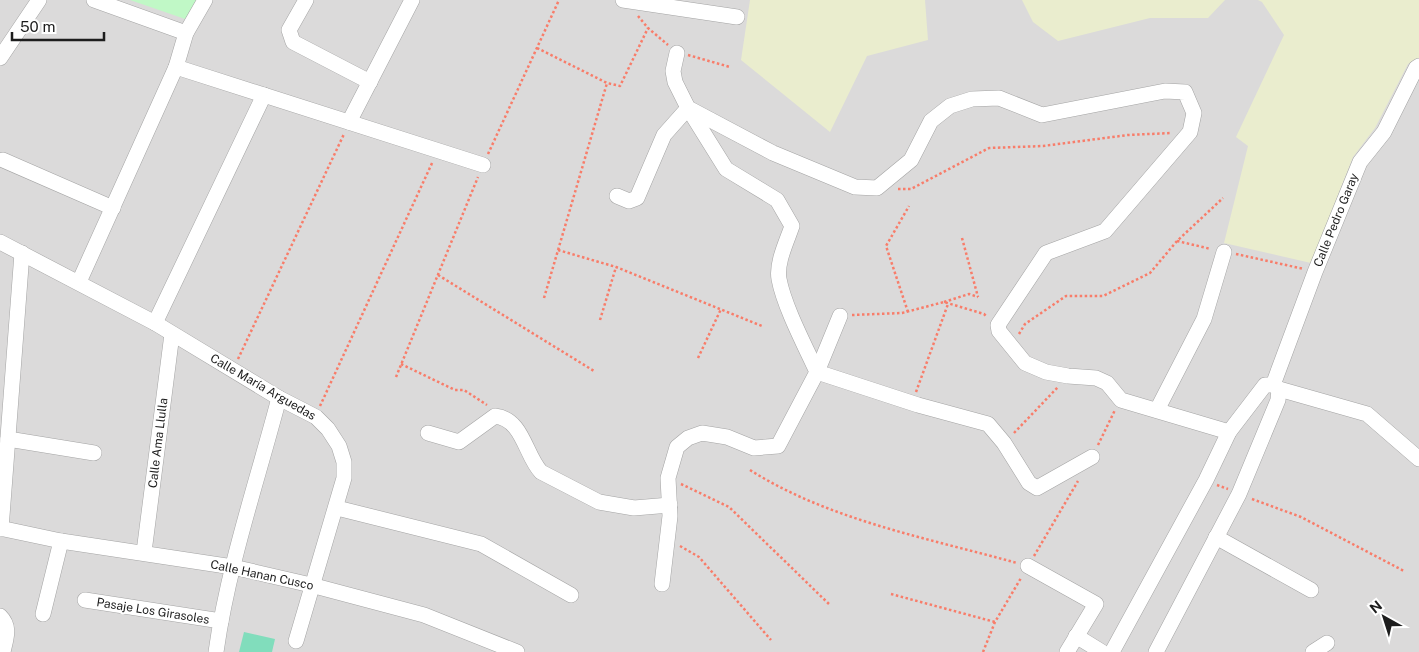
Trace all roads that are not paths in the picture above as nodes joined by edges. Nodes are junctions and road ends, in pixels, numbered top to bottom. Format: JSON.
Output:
{"nodes":[{"id":1,"x":39,"y":0,"type":"edge"},
{"id":2,"x":94,"y":0,"type":"edge"},
{"id":3,"x":205,"y":0,"type":"edge"},
{"id":4,"x":306,"y":0,"type":"edge"},
{"id":5,"x":412,"y":0,"type":"edge"},
{"id":6,"x":623,"y":0,"type":"edge"},
{"id":7,"x":700,"y":6,"type":"edge"},
{"id":8,"x":737,"y":17,"type":"dead end"},
{"id":9,"x":186,"y":33,"type":"junction"},
{"id":10,"x":678,"y":52,"type":"dead end"},
{"id":11,"x":0,"y":58,"type":"edge"},
{"id":12,"x":1419,"y":66,"type":"edge"},
{"id":13,"x":176,"y":67,"type":"junction"},
{"id":14,"x":370,"y":82,"type":"junction"},
{"id":15,"x":264,"y":95,"type":"junction"},
{"id":16,"x":688,"y":108,"type":"junction"},
{"id":17,"x":349,"y":122,"type":"junction"},
{"id":18,"x":3,"y":160,"type":"dead end"},
{"id":19,"x":482,"y":165,"type":"road end"},
{"id":20,"x":617,"y":196,"type":"dead end"},
{"id":21,"x":113,"y":208,"type":"junction"},
{"id":22,"x":0,"y":242,"type":"edge"},
{"id":23,"x":1224,"y":252,"type":"road end"},
{"id":24,"x":22,"y":253,"type":"junction"},
{"id":25,"x":79,"y":282,"type":"junction"},
{"id":26,"x":840,"y":316,"type":"road end"},
{"id":27,"x":155,"y":323,"type":"junction"},
{"id":28,"x":172,"y":334,"type":"junction"},
{"id":29,"x":817,"y":372,"type":"junction"},
{"id":30,"x":1276,"y":387,"type":"junction"},
{"id":31,"x":279,"y":398,"type":"junction"},
{"id":32,"x":1157,"y":410,"type":"junction"},
{"id":33,"x":1229,"y":432,"type":"junction"},
{"id":34,"x":428,"y":433,"type":"dead end"},
{"id":35,"x":8,"y":439,"type":"junction"},
{"id":36,"x":94,"y":453,"type":"dead end"},
{"id":37,"x":1092,"y":457,"type":"road end"},
{"id":38,"x":1419,"y":459,"type":"edge"},
{"id":39,"x":670,"y":505,"type":"junction"},
{"id":40,"x":337,"y":508,"type":"junction"},
{"id":41,"x":0,"y":528,"type":"edge"},
{"id":42,"x":1216,"y":537,"type":"junction"},
{"id":43,"x":61,"y":541,"type":"junction"},
{"id":44,"x":144,"y":552,"type":"junction"},
{"id":45,"x":1028,"y":566,"type":"road end"},
{"id":46,"x":233,"y":567,"type":"junction"},
{"id":47,"x":662,"y":584,"type":"dead end"},
{"id":48,"x":311,"y":585,"type":"junction"},
{"id":49,"x":1311,"y":590,"type":"dead end"},
{"id":50,"x":571,"y":596,"type":"dead end"},
{"id":51,"x":84,"y":600,"type":"dead end"},
{"id":52,"x":43,"y":614,"type":"dead end"},
{"id":53,"x":0,"y":616,"type":"edge"},
{"id":54,"x":221,"y":621,"type":"junction"},
{"id":55,"x":1076,"y":636,"type":"junction"},
{"id":56,"x":296,"y":641,"type":"dead end"},
{"id":57,"x":1327,"y":643,"type":"dead end"},
{"id":58,"x":3,"y":652,"type":"edge"},
{"id":59,"x":216,"y":652,"type":"edge"},
{"id":60,"x":516,"y":652,"type":"edge"},
{"id":61,"x":1067,"y":652,"type":"edge"},
{"id":62,"x":1102,"y":652,"type":"edge"},
{"id":63,"x":1112,"y":652,"type":"edge"},
{"id":64,"x":1156,"y":652,"type":"edge"},
{"id":65,"x":1313,"y":652,"type":"edge"}],
"edges":[{"from":1,"to":11,"type":"street"},
{"from":2,"to":9,"type":"street"},
{"from":3,"to":9,"type":"street"},
{"from":4,"to":14,"type":"street"},
{"from":5,"to":14,"type":"street"},
{"from":6,"to":7,"type":"street"},
{"from":7,"to":8,"type":"street"},
{"from":9,"to":13,"type":"street"},
{"from":10,"to":16,"type":"street"},
{"from":12,"to":30,"type":"street","name":"Calle Pedro Garay"},
{"from":13,"to":15,"type":"street"},
{"from":13,"to":21,"type":"street"},
{"from":14,"to":17,"type":"street"},
{"from":15,"to":17,"type":"street"},
{"from":15,"to":27,"type":"street"},
{"from":16,"to":20,"type":"street"},
{"from":16,"to":29,"type":"street"},
{"from":16,"to":32,"type":"street"},
{"from":17,"to":19,"type":"street"},
{"from":18,"to":21,"type":"street"},
{"from":21,"to":25,"type":"street"},
{"from":22,"to":24,"type":"street","name":"Calle María Arguedas"},
{"from":23,"to":32,"type":"street"},
{"from":24,"to":25,"type":"street","name":"Calle María Arguedas"},
{"from":24,"to":35,"type":"street"},
{"from":25,"to":27,"type":"street","name":"Calle María Arguedas"},
{"from":26,"to":29,"type":"street"},
{"from":27,"to":28,"type":"street","name":"Calle María Arguedas"},
{"from":28,"to":31,"type":"street","name":"Calle María Arguedas"},
{"from":28,"to":44,"type":"street","name":"Calle Ama Llulla"},
{"from":29,"to":37,"type":"street"},
{"from":29,"to":39,"type":"street"},
{"from":30,"to":33,"type":"street"},
{"from":30,"to":38,"type":"street"},
{"from":30,"to":42,"type":"street","name":"Calle Pedro Garay"},
{"from":31,"to":40,"type":"street","name":"Calle María Arguedas"},
{"from":31,"to":46,"type":"street"},
{"from":32,"to":33,"type":"street"},
{"from":33,"to":63,"type":"street"},
{"from":34,"to":39,"type":"street"},
{"from":35,"to":36,"type":"street"},
{"from":35,"to":41,"type":"street"},
{"from":39,"to":47,"type":"street"},
{"from":40,"to":48,"type":"street","name":"Calle María Arguedas"},
{"from":40,"to":50,"type":"street"},
{"from":41,"to":43,"type":"street","name":"Calle Hanan Cusco"},
{"from":42,"to":49,"type":"street"},
{"from":42,"to":64,"type":"street","name":"Calle Pedro Garay"},
{"from":43,"to":44,"type":"street","name":"Calle Hanan Cusco"},
{"from":43,"to":52,"type":"street"},
{"from":44,"to":46,"type":"street","name":"Calle Hanan Cusco"},
{"from":45,"to":55,"type":"street"},
{"from":46,"to":48,"type":"street","name":"Calle Hanan Cusco"},
{"from":46,"to":54,"type":"street"},
{"from":48,"to":56,"type":"street","name":"Calle María Arguedas"},
{"from":48,"to":60,"type":"street","name":"Calle Hanan Cusco"},
{"from":51,"to":54,"type":"street","name":"Pasaje Los Girasoles"},
{"from":53,"to":58,"type":"street"},
{"from":54,"to":59,"type":"street"},
{"from":55,"to":61,"type":"street"},
{"from":55,"to":62,"type":"street"},
{"from":57,"to":65,"type":"street"}]}
